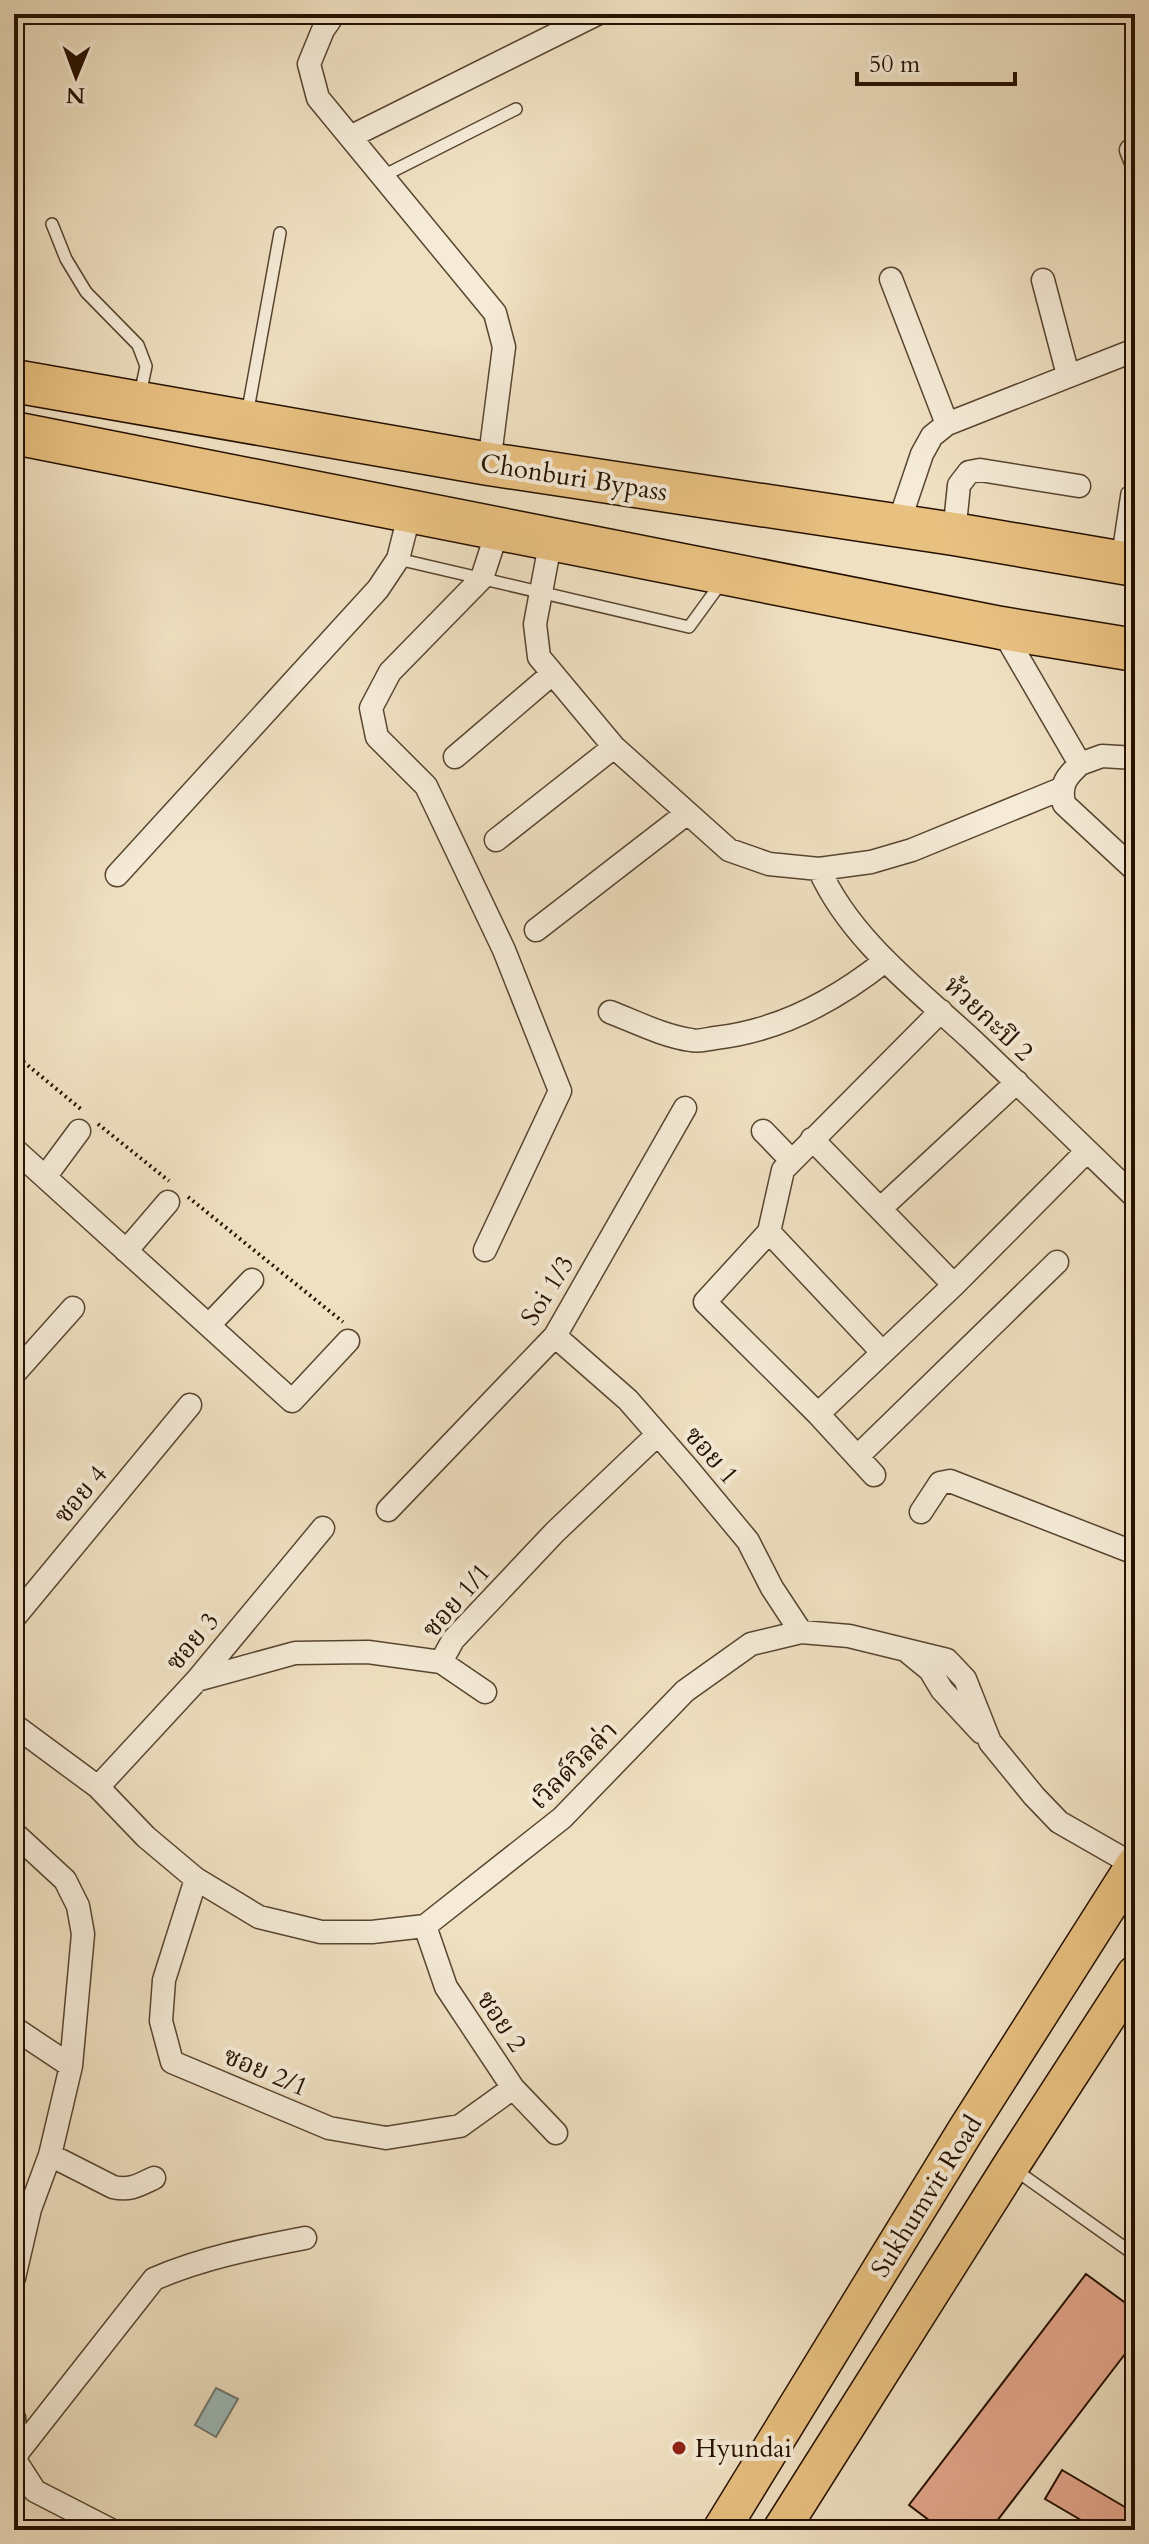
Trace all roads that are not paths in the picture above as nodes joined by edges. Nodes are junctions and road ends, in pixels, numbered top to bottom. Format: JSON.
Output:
{"nodes":[{"id":1,"x":334,"y":14,"type":"edge"},
{"id":2,"x":597,"y":14,"type":"edge"},
{"id":3,"x":516,"y":109,"type":"dead end"},
{"id":4,"x":350,"y":137,"type":"junction"},
{"id":5,"x":381,"y":177,"type":"junction"},
{"id":6,"x":52,"y":224,"type":"dead end"},
{"id":7,"x":280,"y":233,"type":"dead end"},
{"id":8,"x":891,"y":279,"type":"dead end"},
{"id":9,"x":1043,"y":280,"type":"dead end"},
{"id":10,"x":1135,"y":350,"type":"edge"},
{"id":11,"x":1068,"y":375,"type":"junction"},
{"id":12,"x":14,"y":381,"type":"edge"},
{"id":13,"x":138,"y":404,"type":"junction"},
{"id":14,"x":246,"y":424,"type":"junction"},
{"id":15,"x":947,"y":424,"type":"junction"},
{"id":16,"x":14,"y":433,"type":"edge"},
{"id":17,"x":489,"y":464,"type":"junction"},
{"id":18,"x":1079,"y":486,"type":"dead end"},
{"id":19,"x":1135,"y":494,"type":"edge"},
{"id":20,"x":410,"y":512,"type":"junction"},
{"id":21,"x":898,"y":525,"type":"junction"},
{"id":22,"x":498,"y":529,"type":"junction"},
{"id":23,"x":954,"y":534,"type":"junction"},
{"id":24,"x":551,"y":539,"type":"junction"},
{"id":25,"x":398,"y":559,"type":"junction"},
{"id":26,"x":1126,"y":563,"type":"edge"},
{"id":27,"x":729,"y":573,"type":"junction"},
{"id":28,"x":482,"y":578,"type":"junction"},
{"id":29,"x":539,"y":591,"type":"junction"},
{"id":30,"x":1016,"y":631,"type":"junction"},
{"id":31,"x":1135,"y":650,"type":"edge"},
{"id":32,"x":1135,"y":665,"type":"edge"},
{"id":33,"x":552,"y":674,"type":"junction"},
{"id":34,"x":614,"y":747,"type":"junction"},
{"id":35,"x":455,"y":757,"type":"dead end"},
{"id":36,"x":1135,"y":758,"type":"edge"},
{"id":37,"x":1080,"y":764,"type":"junction"},
{"id":38,"x":1061,"y":789,"type":"junction"},
{"id":39,"x":686,"y":814,"type":"junction"},
{"id":40,"x":496,"y":840,"type":"dead end"},
{"id":41,"x":819,"y":869,"type":"junction"},
{"id":42,"x":1135,"y":870,"type":"edge"},
{"id":43,"x":117,"y":875,"type":"dead end"},
{"id":44,"x":536,"y":930,"type":"dead end"},
{"id":45,"x":885,"y":961,"type":"junction"},
{"id":46,"x":941,"y":1011,"type":"junction"},
{"id":47,"x":610,"y":1012,"type":"dead end"},
{"id":48,"x":1017,"y":1082,"type":"junction"},
{"id":49,"x":685,"y":1108,"type":"dead end"},
{"id":50,"x":79,"y":1131,"type":"dead end"},
{"id":51,"x":763,"y":1131,"type":"dead end"},
{"id":52,"x":812,"y":1139,"type":"junction"},
{"id":53,"x":14,"y":1149,"type":"edge"},
{"id":54,"x":1087,"y":1151,"type":"junction"},
{"id":55,"x":791,"y":1160,"type":"junction"},
{"id":56,"x":45,"y":1177,"type":"junction"},
{"id":57,"x":1135,"y":1197,"type":"edge"},
{"id":58,"x":168,"y":1202,"type":"dead end"},
{"id":59,"x":880,"y":1209,"type":"junction"},
{"id":60,"x":769,"y":1232,"type":"junction"},
{"id":61,"x":485,"y":1250,"type":"dead end"},
{"id":62,"x":126,"y":1251,"type":"junction"},
{"id":63,"x":1057,"y":1262,"type":"dead end"},
{"id":64,"x":252,"y":1280,"type":"dead end"},
{"id":65,"x":954,"y":1285,"type":"junction"},
{"id":66,"x":73,"y":1308,"type":"dead end"},
{"id":67,"x":209,"y":1325,"type":"junction"},
{"id":68,"x":555,"y":1336,"type":"junction"},
{"id":69,"x":348,"y":1341,"type":"dead end"},
{"id":70,"x":882,"y":1352,"type":"junction"},
{"id":71,"x":14,"y":1374,"type":"edge"},
{"id":72,"x":190,"y":1405,"type":"dead end"},
{"id":73,"x":818,"y":1414,"type":"junction"},
{"id":74,"x":657,"y":1435,"type":"junction"},
{"id":75,"x":858,"y":1456,"type":"junction"},
{"id":76,"x":874,"y":1475,"type":"dead end"},
{"id":77,"x":388,"y":1510,"type":"dead end"},
{"id":78,"x":921,"y":1512,"type":"dead end"},
{"id":79,"x":323,"y":1528,"type":"dead end"},
{"id":80,"x":1135,"y":1553,"type":"edge"},
{"id":81,"x":14,"y":1618,"type":"edge"},
{"id":82,"x":801,"y":1632,"type":"junction"},
{"id":83,"x":441,"y":1662,"type":"junction"},
{"id":84,"x":197,"y":1680,"type":"junction"},
{"id":85,"x":485,"y":1692,"type":"dead end"},
{"id":86,"x":14,"y":1725,"type":"edge"},
{"id":87,"x":98,"y":1787,"type":"junction"},
{"id":88,"x":14,"y":1833,"type":"edge"},
{"id":89,"x":1135,"y":1865,"type":"edge"},
{"id":90,"x":196,"y":1879,"type":"junction"},
{"id":91,"x":425,"y":1926,"type":"junction"},
{"id":92,"x":1135,"y":1974,"type":"edge"},
{"id":93,"x":14,"y":2028,"type":"edge"},
{"id":94,"x":71,"y":2066,"type":"junction"},
{"id":95,"x":513,"y":2088,"type":"junction"},
{"id":96,"x":556,"y":2133,"type":"dead end"},
{"id":97,"x":50,"y":2155,"type":"junction"},
{"id":98,"x":1010,"y":2167,"type":"junction"},
{"id":99,"x":154,"y":2178,"type":"dead end"},
{"id":100,"x":22,"y":2203,"type":"edge"},
{"id":101,"x":305,"y":2238,"type":"dead end"},
{"id":102,"x":1135,"y":2255,"type":"edge"},
{"id":103,"x":14,"y":2278,"type":"edge"},
{"id":104,"x":14,"y":2418,"type":"edge"},
{"id":105,"x":16,"y":2461,"type":"edge"},
{"id":106,"x":111,"y":2530,"type":"edge"},
{"id":107,"x":721,"y":2530,"type":"edge"},
{"id":108,"x":781,"y":2530,"type":"edge"}],
"edges":[{"from":1,"to":4,"type":"street"},
{"from":2,"to":4,"type":"street"},
{"from":3,"to":5,"type":"lane"},
{"from":4,"to":5,"type":"street"},
{"from":5,"to":17,"type":"street"},
{"from":6,"to":13,"type":"lane"},
{"from":7,"to":14,"type":"lane"},
{"from":8,"to":15,"type":"street"},
{"from":9,"to":11,"type":"street"},
{"from":10,"to":11,"type":"street"},
{"from":11,"to":15,"type":"street"},
{"from":12,"to":13,"type":"highway","name":"Chonburi Bypass"},
{"from":13,"to":14,"type":"highway","name":"Chonburi Bypass"},
{"from":14,"to":17,"type":"highway","name":"Chonburi Bypass"},
{"from":15,"to":21,"type":"street"},
{"from":16,"to":20,"type":"highway"},
{"from":17,"to":21,"type":"highway","name":"Chonburi Bypass"},
{"from":18,"to":23,"type":"street"},
{"from":19,"to":26,"type":"lane"},
{"from":20,"to":22,"type":"highway"},
{"from":20,"to":25,"type":"street"},
{"from":21,"to":23,"type":"highway","name":"Chonburi Bypass"},
{"from":22,"to":24,"type":"highway"},
{"from":22,"to":28,"type":"street"},
{"from":23,"to":26,"type":"highway","name":"Chonburi Bypass"},
{"from":24,"to":27,"type":"highway"},
{"from":24,"to":29,"type":"street"},
{"from":25,"to":28,"type":"lane"},
{"from":25,"to":43,"type":"street"},
{"from":27,"to":29,"type":"lane"},
{"from":27,"to":30,"type":"highway"},
{"from":28,"to":29,"type":"lane"},
{"from":28,"to":61,"type":"street"},
{"from":29,"to":33,"type":"street"},
{"from":30,"to":31,"type":"highway"},
{"from":30,"to":32,"type":"highway"},
{"from":30,"to":37,"type":"street"},
{"from":33,"to":34,"type":"street"},
{"from":33,"to":35,"type":"street"},
{"from":34,"to":39,"type":"street"},
{"from":34,"to":40,"type":"street"},
{"from":36,"to":37,"type":"street"},
{"from":37,"to":38,"type":"street"},
{"from":38,"to":41,"type":"street"},
{"from":38,"to":42,"type":"street"},
{"from":39,"to":41,"type":"street"},
{"from":39,"to":44,"type":"street"},
{"from":41,"to":45,"type":"street","name":"ห้วยกะปิ 2"},
{"from":45,"to":46,"type":"street","name":"ห้วยกะปิ 2"},
{"from":45,"to":47,"type":"street"},
{"from":46,"to":48,"type":"street","name":"ห้วยกะปิ 2"},
{"from":46,"to":52,"type":"street"},
{"from":48,"to":54,"type":"street","name":"ห้วยกะปิ 2"},
{"from":48,"to":59,"type":"street"},
{"from":49,"to":68,"type":"street","name":"Soi 1/3"},
{"from":50,"to":56,"type":"street"},
{"from":51,"to":55,"type":"street"},
{"from":52,"to":55,"type":"street"},
{"from":52,"to":59,"type":"street"},
{"from":53,"to":56,"type":"street"},
{"from":54,"to":57,"type":"street","name":"ห้วยกะปิ 2"},
{"from":54,"to":65,"type":"street"},
{"from":55,"to":60,"type":"street"},
{"from":56,"to":62,"type":"street"},
{"from":58,"to":62,"type":"street"},
{"from":59,"to":65,"type":"street"},
{"from":60,"to":70,"type":"street"},
{"from":60,"to":73,"type":"street"},
{"from":62,"to":67,"type":"street"},
{"from":63,"to":75,"type":"street"},
{"from":64,"to":67,"type":"street"},
{"from":65,"to":70,"type":"street"},
{"from":66,"to":71,"type":"street"},
{"from":67,"to":69,"type":"street"},
{"from":68,"to":74,"type":"street","name":"ซอย 1"},
{"from":68,"to":77,"type":"street","name":"Soi 1/3"},
{"from":70,"to":73,"type":"street"},
{"from":72,"to":81,"type":"street","name":"ซอย 4"},
{"from":73,"to":75,"type":"street"},
{"from":74,"to":82,"type":"street","name":"ซอย 1"},
{"from":74,"to":83,"type":"street","name":"ซอย 1/1"},
{"from":75,"to":76,"type":"street"},
{"from":78,"to":80,"type":"street"},
{"from":79,"to":84,"type":"street","name":"ซอย 3"},
{"from":82,"to":89,"type":"street","name":"เวิลด์วิลล่า"},
{"from":82,"to":91,"type":"street","name":"เวิลด์วิลล่า"},
{"from":83,"to":84,"type":"street","name":"ซอย 1/1"},
{"from":83,"to":85,"type":"street"},
{"from":84,"to":87,"type":"street","name":"ซอย 3"},
{"from":86,"to":87,"type":"street"},
{"from":87,"to":90,"type":"street"},
{"from":88,"to":94,"type":"street"},
{"from":89,"to":107,"type":"main road","name":"Sukhumvit Road"},
{"from":90,"to":91,"type":"street"},
{"from":90,"to":95,"type":"street","name":"ซอย 2/1"},
{"from":91,"to":95,"type":"street","name":"ซอย 2"},
{"from":92,"to":98,"type":"main road"},
{"from":93,"to":94,"type":"street"},
{"from":94,"to":97,"type":"street"},
{"from":95,"to":96,"type":"street","name":"ซอย 2"},
{"from":97,"to":99,"type":"street"},
{"from":97,"to":100,"type":"street"},
{"from":98,"to":102,"type":"lane"},
{"from":98,"to":108,"type":"main road"},
{"from":100,"to":103,"type":"street"},
{"from":101,"to":105,"type":"street"},
{"from":104,"to":105,"type":"street"},
{"from":105,"to":106,"type":"street"}]}
